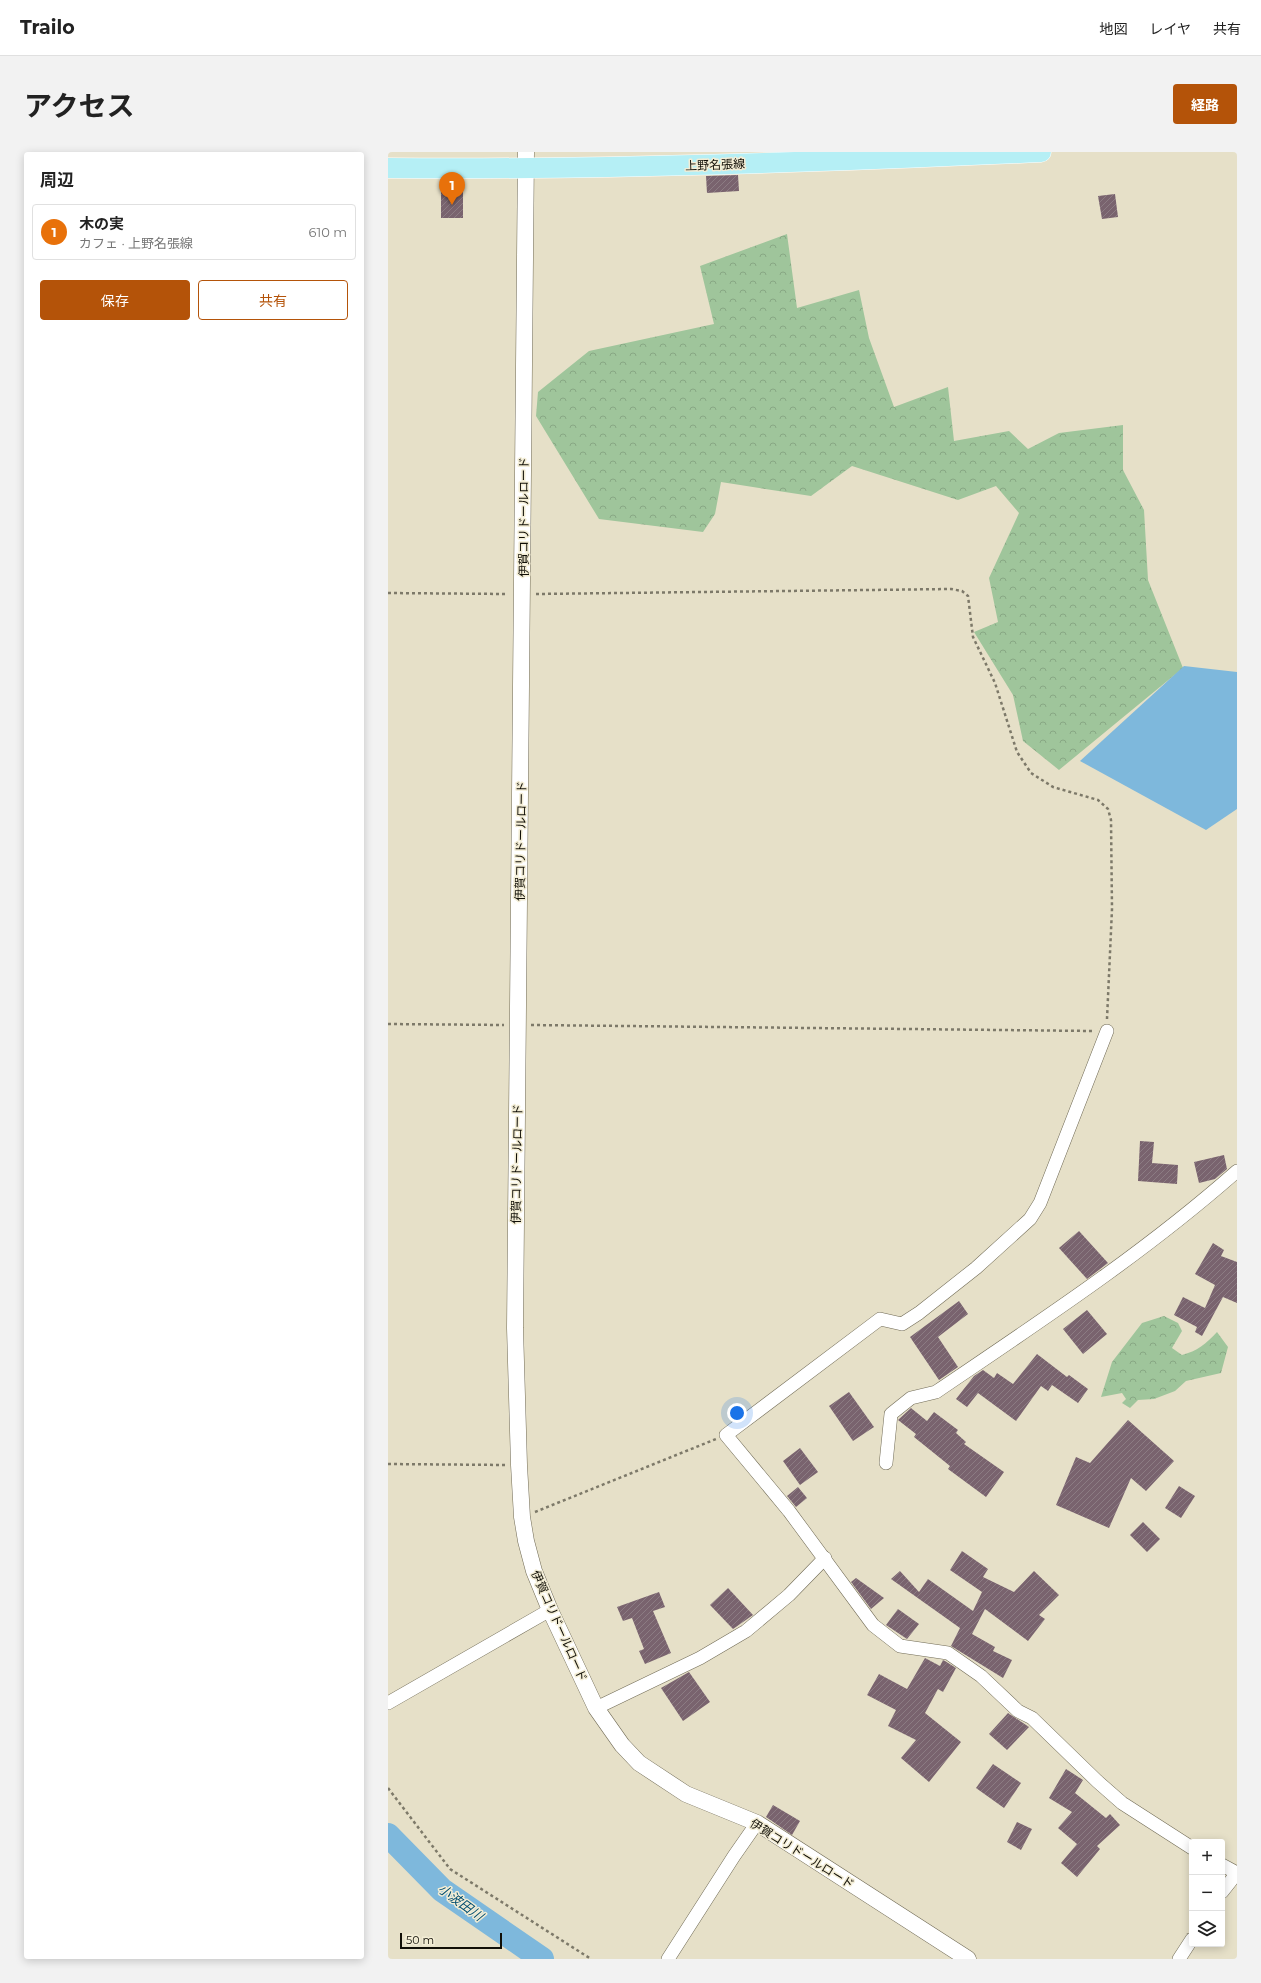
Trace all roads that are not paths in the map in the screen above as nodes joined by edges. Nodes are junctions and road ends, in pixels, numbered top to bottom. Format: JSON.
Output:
{"nodes":[{"id":1,"x":1041,"y":152,"type":"edge"},
{"id":2,"x":526,"y":161,"type":"edge"},
{"id":3,"x":388,"y":168,"type":"edge"},
{"id":4,"x":1107,"y":1032,"type":"road end"},
{"id":5,"x":1237,"y":1171,"type":"edge"},
{"id":6,"x":886,"y":1463,"type":"dead end"},
{"id":7,"x":825,"y":1558,"type":"junction"},
{"id":8,"x":550,"y":1610,"type":"junction"},
{"id":9,"x":388,"y":1703,"type":"edge"},
{"id":10,"x":596,"y":1708,"type":"junction"},
{"id":11,"x":756,"y":1824,"type":"junction"},
{"id":12,"x":1189,"y":1846,"type":"edge"},
{"id":13,"x":1225,"y":1867,"type":"edge"},
{"id":14,"x":1237,"y":1873,"type":"edge"},
{"id":15,"x":1225,"y":1888,"type":"edge"},
{"id":16,"x":1189,"y":1944,"type":"edge"},
{"id":17,"x":668,"y":1959,"type":"edge"},
{"id":18,"x":968,"y":1959,"type":"edge"},
{"id":19,"x":1179,"y":1959,"type":"edge"}],
"edges":[{"from":1,"to":2,"type":"main road","name":"上野名張線"},
{"from":2,"to":3,"type":"main road","name":"上野名張線"},
{"from":2,"to":8,"type":"street","name":"伊賀コリドールロード"},
{"from":4,"to":7,"type":"street"},
{"from":5,"to":6,"type":"street"},
{"from":7,"to":10,"type":"street"},
{"from":7,"to":12,"type":"street"},
{"from":8,"to":9,"type":"street"},
{"from":8,"to":10,"type":"street","name":"伊賀コリドールロード"},
{"from":10,"to":11,"type":"street","name":"伊賀コリドールロード"},
{"from":11,"to":17,"type":"street"},
{"from":11,"to":18,"type":"street","name":"伊賀コリドールロード"},
{"from":13,"to":14,"type":"street"},
{"from":14,"to":15,"type":"street"},
{"from":16,"to":19,"type":"street"}]}
